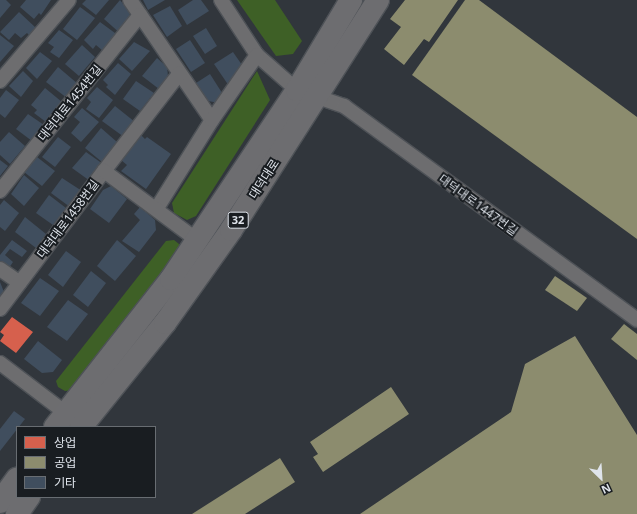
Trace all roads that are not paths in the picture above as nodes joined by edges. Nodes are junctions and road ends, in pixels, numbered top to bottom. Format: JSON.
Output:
{"nodes":[{"id":1,"x":69,"y":0,"type":"edge"},
{"id":2,"x":130,"y":0,"type":"edge"},
{"id":3,"x":221,"y":0,"type":"edge"},
{"id":4,"x":352,"y":0,"type":"edge"},
{"id":5,"x":378,"y":0,"type":"edge"},
{"id":6,"x":140,"y":15,"type":"junction"},
{"id":7,"x":257,"y":55,"type":"junction"},
{"id":8,"x":179,"y":74,"type":"junction"},
{"id":9,"x":0,"y":81,"type":"edge"},
{"id":10,"x":306,"y":94,"type":"junction"},
{"id":11,"x":212,"y":120,"type":"junction"},
{"id":12,"x":104,"y":171,"type":"junction"},
{"id":13,"x":0,"y":191,"type":"edge"},
{"id":14,"x":157,"y":208,"type":"junction"},
{"id":15,"x":197,"y":240,"type":"junction"},
{"id":16,"x":0,"y":269,"type":"edge"},
{"id":17,"x":20,"y":283,"type":"junction"},
{"id":18,"x":0,"y":309,"type":"edge"},
{"id":19,"x":637,"y":320,"type":"edge"},
{"id":20,"x":0,"y":363,"type":"edge"},
{"id":21,"x":71,"y":423,"type":"edge"},
{"id":22,"x":16,"y":480,"type":"edge"},
{"id":23,"x":28,"y":498,"type":"edge"},
{"id":24,"x":0,"y":502,"type":"edge"},
{"id":25,"x":17,"y":514,"type":"edge"}],
"edges":[{"from":1,"to":9,"type":"street"},
{"from":2,"to":6,"type":"street"},
{"from":3,"to":7,"type":"street"},
{"from":4,"to":10,"type":"main road","name":"대덕대로","number":"32"},
{"from":5,"to":10,"type":"main road","name":"대덕대로","number":"32"},
{"from":6,"to":8,"type":"street"},
{"from":6,"to":13,"type":"street","name":"대덕대로1454번길"},
{"from":7,"to":10,"type":"street"},
{"from":7,"to":11,"type":"street"},
{"from":8,"to":11,"type":"street"},
{"from":8,"to":12,"type":"street"},
{"from":10,"to":15,"type":"main road","name":"대덕대로","number":"32"},
{"from":10,"to":19,"type":"street","name":"대덕대로1447번길"},
{"from":10,"to":21,"type":"main road","name":"대덕대로","number":"32"},
{"from":11,"to":14,"type":"street"},
{"from":12,"to":14,"type":"street","name":"대덕대로1458번길"},
{"from":12,"to":17,"type":"street","name":"대덕대로1458번길"},
{"from":14,"to":15,"type":"street","name":"대덕대로1458번길"},
{"from":15,"to":21,"type":"main road","name":"대덕대로","number":"32"},
{"from":16,"to":17,"type":"street"},
{"from":17,"to":18,"type":"street","name":"대덕대로1458번길"},
{"from":20,"to":21,"type":"street"},
{"from":22,"to":24,"type":"main road"},
{"from":23,"to":25,"type":"main road"}]}
